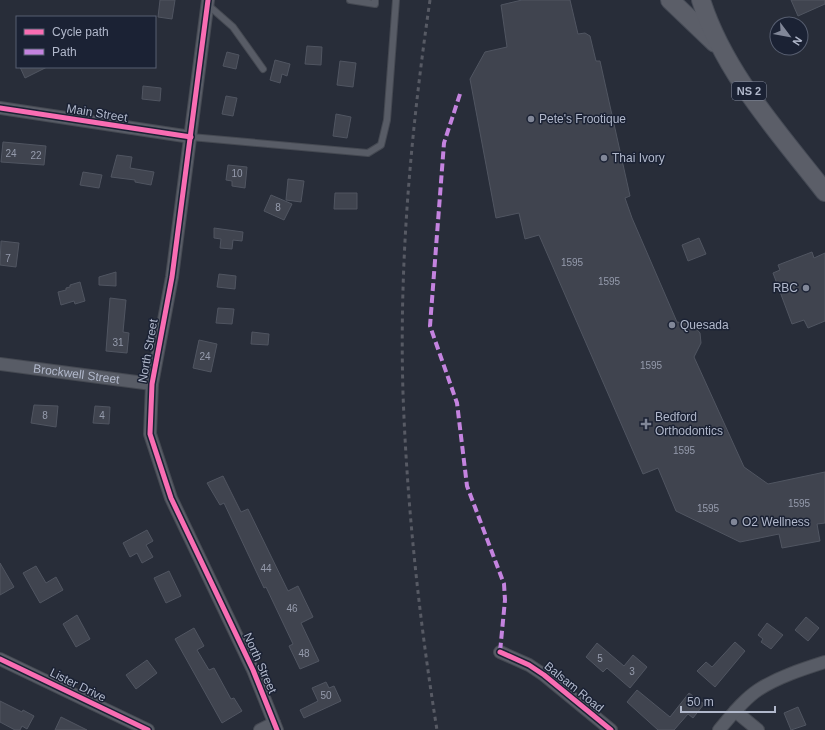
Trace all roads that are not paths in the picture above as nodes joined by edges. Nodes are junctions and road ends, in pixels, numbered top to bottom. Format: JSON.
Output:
{"nodes":[{"id":1,"x":350,"y":0,"type":"edge"},
{"id":2,"x":375,"y":0,"type":"edge"},
{"id":3,"x":396,"y":0,"type":"edge"},
{"id":4,"x":670,"y":0,"type":"edge"},
{"id":5,"x":701,"y":0,"type":"edge"},
{"id":6,"x":208,"y":3,"type":"edge"},
{"id":7,"x":721,"y":49,"type":"junction"},
{"id":8,"x":263,"y":69,"type":"dead end"},
{"id":9,"x":0,"y":108,"type":"edge"},
{"id":10,"x":191,"y":137,"type":"junction"},
{"id":11,"x":825,"y":192,"type":"edge"},
{"id":12,"x":0,"y":364,"type":"edge"},
{"id":13,"x":152,"y":384,"type":"junction"},
{"id":14,"x":500,"y":652,"type":"dead end"},
{"id":15,"x":0,"y":659,"type":"edge"},
{"id":16,"x":825,"y":662,"type":"edge"},
{"id":17,"x":735,"y":711,"type":"junction"},
{"id":18,"x":276,"y":726,"type":"edge"},
{"id":19,"x":148,"y":730,"type":"edge"},
{"id":20,"x":260,"y":730,"type":"edge"},
{"id":21,"x":611,"y":730,"type":"edge"},
{"id":22,"x":719,"y":730,"type":"edge"},
{"id":23,"x":758,"y":730,"type":"edge"}],
"edges":[{"from":1,"to":2,"type":"lane"},
{"from":3,"to":10,"type":"lane","name":"Main Street"},
{"from":4,"to":7,"type":"main road"},
{"from":5,"to":7,"type":"main road","number":"NS 2"},
{"from":6,"to":8,"type":"lane"},
{"from":6,"to":10,"type":"street","name":"North Street"},
{"from":7,"to":11,"type":"main road","number":"NS 2"},
{"from":9,"to":10,"type":"street","name":"Main Street"},
{"from":10,"to":13,"type":"street","name":"North Street"},
{"from":12,"to":13,"type":"street","name":"Brockwell Street"},
{"from":13,"to":18,"type":"street","name":"North Street"},
{"from":14,"to":21,"type":"street","name":"Balsam Road"},
{"from":15,"to":19,"type":"street","name":"Lister Drive"},
{"from":16,"to":17,"type":"street"},
{"from":17,"to":22,"type":"street"},
{"from":17,"to":23,"type":"street"},
{"from":18,"to":20,"type":"street"}]}
